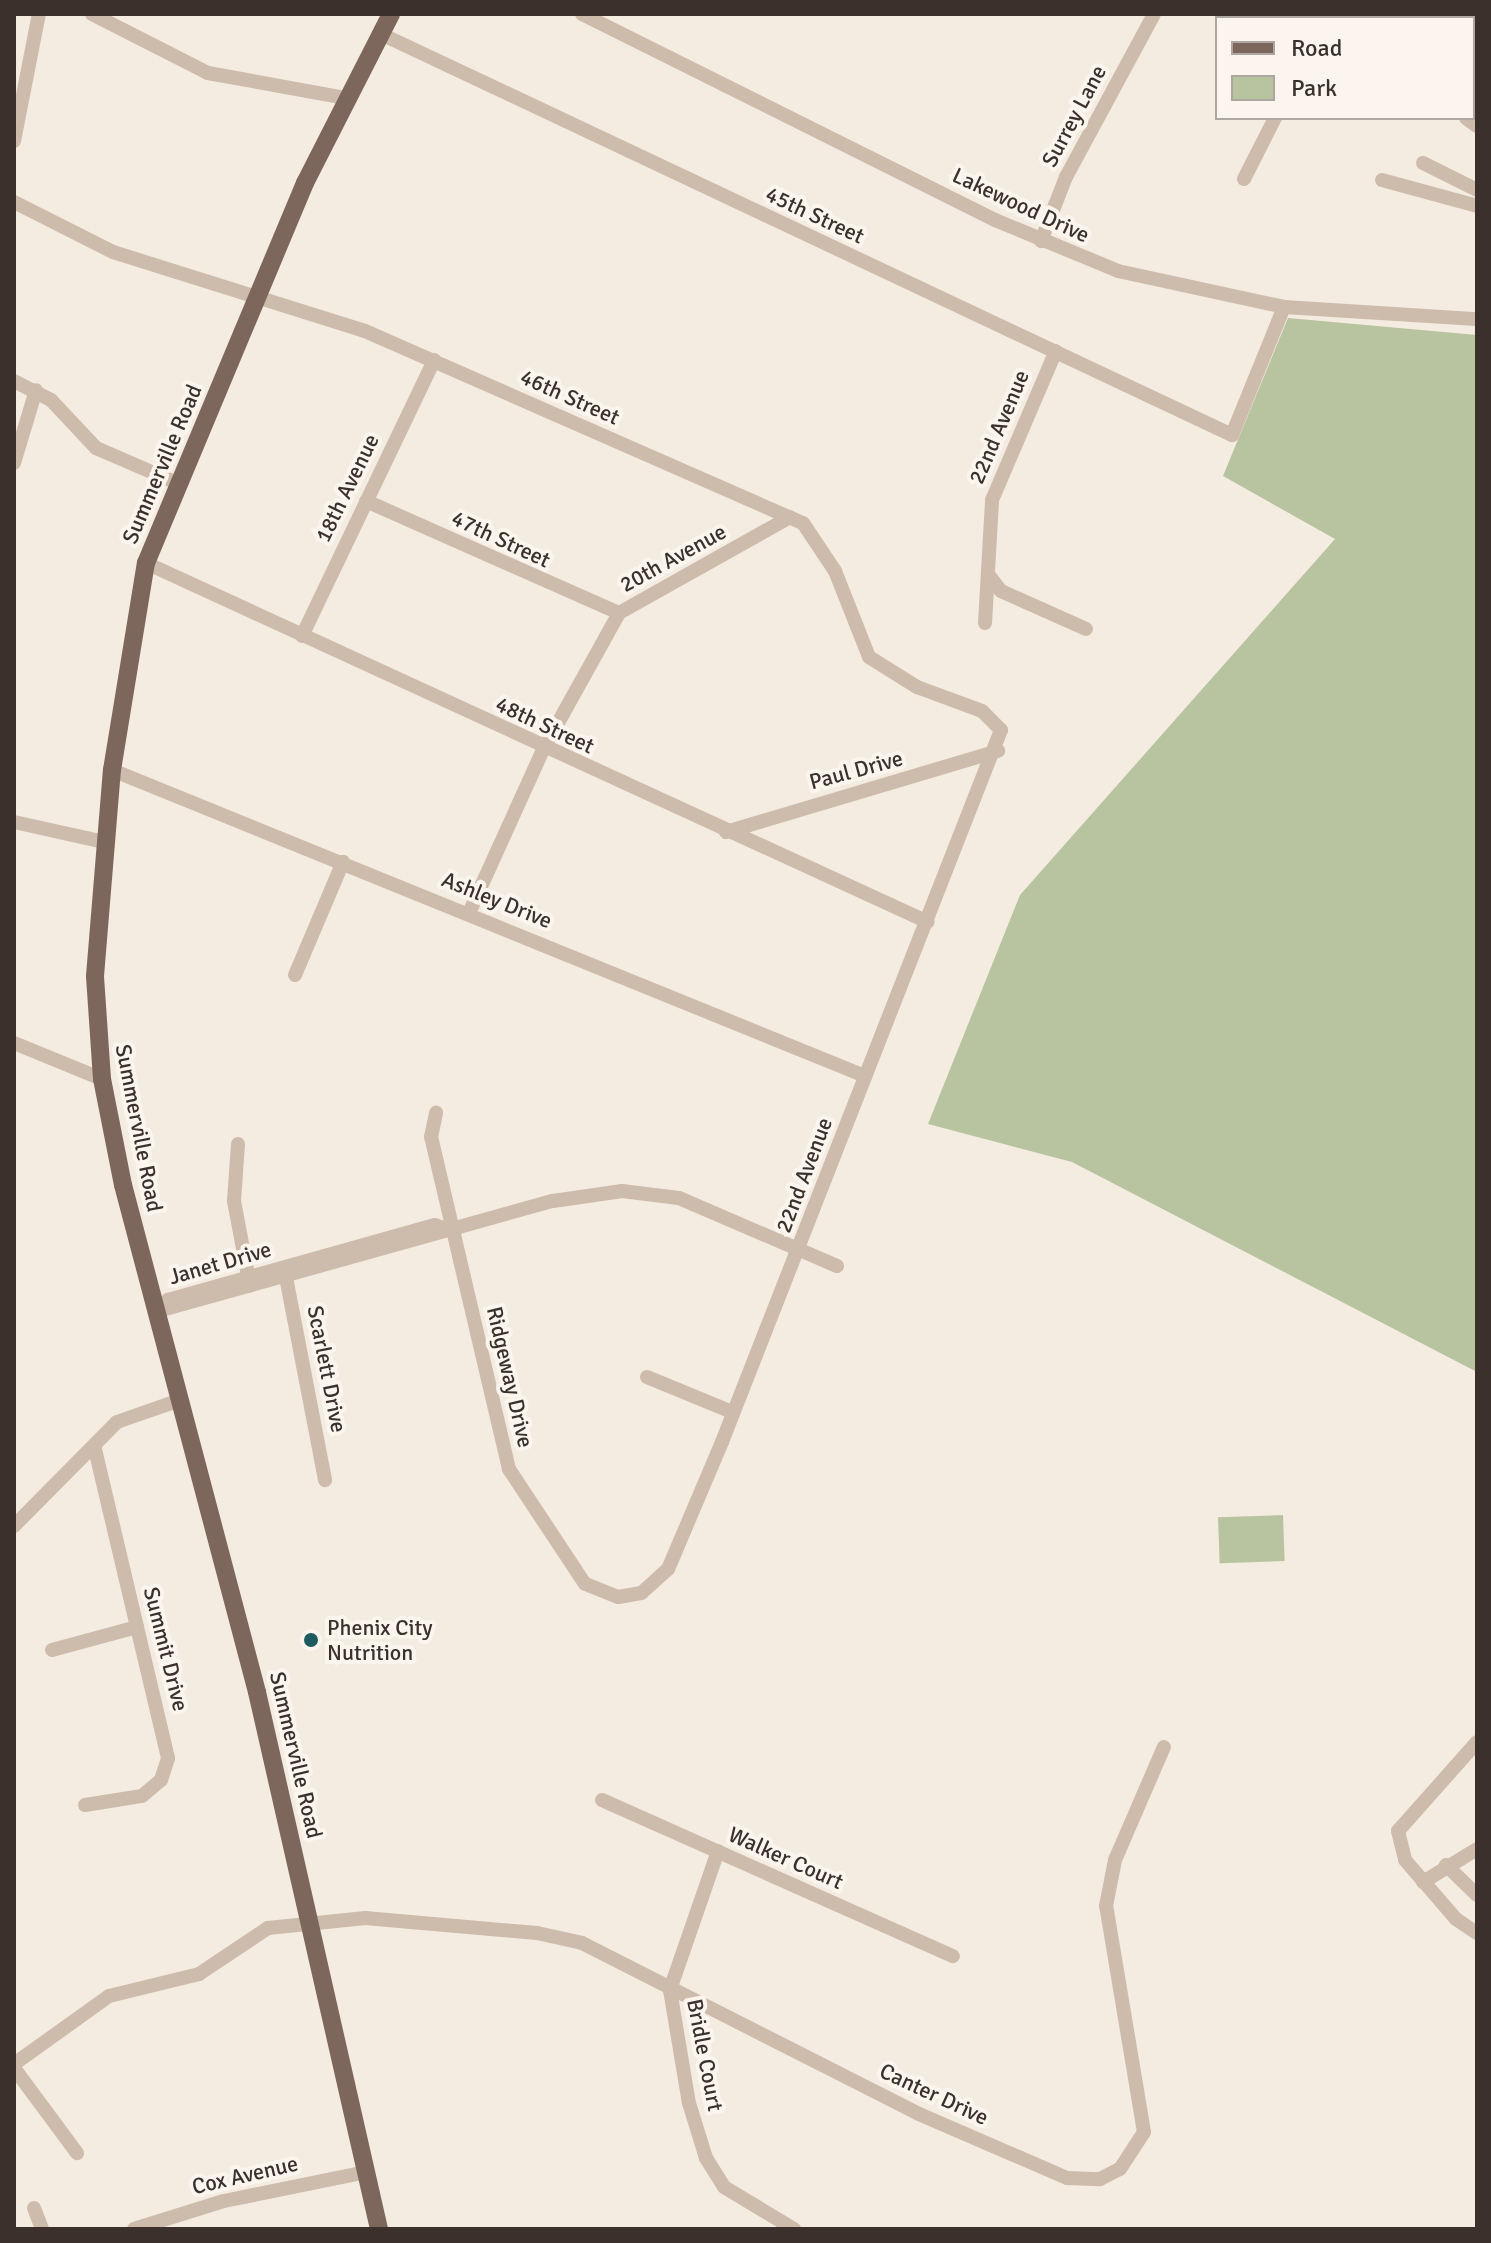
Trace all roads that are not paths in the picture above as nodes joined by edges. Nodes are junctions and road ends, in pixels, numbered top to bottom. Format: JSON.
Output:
{"nodes":[{"id":1,"x":39,"y":14,"type":"edge"},
{"id":2,"x":92,"y":14,"type":"edge"},
{"id":3,"x":391,"y":14,"type":"edge"},
{"id":4,"x":1154,"y":14,"type":"edge"},
{"id":5,"x":591,"y":16,"type":"edge"},
{"id":6,"x":381,"y":34,"type":"junction"},
{"id":7,"x":345,"y":98,"type":"junction"},
{"id":8,"x":1274,"y":120,"type":"edge"},
{"id":9,"x":14,"y":141,"type":"edge"},
{"id":10,"x":1423,"y":163,"type":"dead end"},
{"id":11,"x":1244,"y":179,"type":"dead end"},
{"id":12,"x":1382,"y":180,"type":"dead end"},
{"id":13,"x":1477,"y":190,"type":"edge"},
{"id":14,"x":14,"y":202,"type":"edge"},
{"id":15,"x":1477,"y":206,"type":"edge"},
{"id":16,"x":1041,"y":241,"type":"junction"},
{"id":17,"x":257,"y":297,"type":"junction"},
{"id":18,"x":1284,"y":307,"type":"junction"},
{"id":19,"x":1477,"y":319,"type":"edge"},
{"id":20,"x":1056,"y":351,"type":"junction"},
{"id":21,"x":434,"y":360,"type":"junction"},
{"id":22,"x":14,"y":381,"type":"edge"},
{"id":23,"x":36,"y":390,"type":"junction"},
{"id":24,"x":14,"y":463,"type":"edge"},
{"id":25,"x":177,"y":483,"type":"junction"},
{"id":26,"x":366,"y":501,"type":"junction"},
{"id":27,"x":790,"y":517,"type":"junction"},
{"id":28,"x":146,"y":563,"type":"junction"},
{"id":29,"x":988,"y":574,"type":"junction"},
{"id":30,"x":619,"y":613,"type":"junction"},
{"id":31,"x":985,"y":623,"type":"dead end"},
{"id":32,"x":1086,"y":629,"type":"dead end"},
{"id":33,"x":302,"y":636,"type":"junction"},
{"id":34,"x":544,"y":748,"type":"junction"},
{"id":35,"x":998,"y":751,"type":"junction"},
{"id":36,"x":112,"y":770,"type":"junction"},
{"id":37,"x":14,"y":822,"type":"edge"},
{"id":38,"x":726,"y":832,"type":"junction"},
{"id":39,"x":104,"y":842,"type":"junction"},
{"id":40,"x":343,"y":862,"type":"junction"},
{"id":41,"x":469,"y":913,"type":"junction"},
{"id":42,"x":928,"y":922,"type":"junction"},
{"id":43,"x":295,"y":975,"type":"dead end"},
{"id":44,"x":14,"y":1043,"type":"edge"},
{"id":45,"x":865,"y":1076,"type":"junction"},
{"id":46,"x":102,"y":1079,"type":"junction"},
{"id":47,"x":436,"y":1113,"type":"dead end"},
{"id":48,"x":238,"y":1144,"type":"dead end"},
{"id":49,"x":455,"y":1232,"type":"junction"},
{"id":50,"x":799,"y":1250,"type":"junction"},
{"id":51,"x":837,"y":1266,"type":"dead end"},
{"id":52,"x":285,"y":1274,"type":"junction"},
{"id":53,"x":249,"y":1284,"type":"junction"},
{"id":54,"x":158,"y":1311,"type":"junction"},
{"id":55,"x":647,"y":1377,"type":"dead end"},
{"id":56,"x":180,"y":1400,"type":"junction"},
{"id":57,"x":732,"y":1412,"type":"junction"},
{"id":58,"x":94,"y":1446,"type":"junction"},
{"id":59,"x":325,"y":1480,"type":"dead end"},
{"id":60,"x":14,"y":1526,"type":"edge"},
{"id":61,"x":630,"y":1597,"type":"joint"},
{"id":62,"x":137,"y":1627,"type":"junction"},
{"id":63,"x":52,"y":1650,"type":"dead end"},
{"id":64,"x":1477,"y":1742,"type":"edge"},
{"id":65,"x":1164,"y":1747,"type":"dead end"},
{"id":66,"x":602,"y":1800,"type":"dead end"},
{"id":67,"x":85,"y":1805,"type":"dead end"},
{"id":68,"x":1477,"y":1849,"type":"edge"},
{"id":69,"x":718,"y":1851,"type":"junction"},
{"id":70,"x":1446,"y":1865,"type":"junction"},
{"id":71,"x":1423,"y":1882,"type":"junction"},
{"id":72,"x":1477,"y":1895,"type":"edge"},
{"id":73,"x":311,"y":1919,"type":"junction"},
{"id":74,"x":1477,"y":1933,"type":"edge"},
{"id":75,"x":953,"y":1956,"type":"dead end"},
{"id":76,"x":670,"y":1990,"type":"junction"},
{"id":77,"x":14,"y":2066,"type":"edge"},
{"id":78,"x":77,"y":2153,"type":"dead end"},
{"id":79,"x":367,"y":2172,"type":"junction"},
{"id":80,"x":34,"y":2208,"type":"dead end"},
{"id":81,"x":42,"y":2229,"type":"edge"},
{"id":82,"x":134,"y":2229,"type":"edge"},
{"id":83,"x":379,"y":2229,"type":"edge"},
{"id":84,"x":794,"y":2229,"type":"edge"}],
"edges":[{"from":1,"to":9,"type":"street"},
{"from":2,"to":7,"type":"street"},
{"from":3,"to":6,"type":"main road","name":"Summerville Road"},
{"from":4,"to":16,"type":"street","name":"Surrey Lane"},
{"from":5,"to":16,"type":"street","name":"Lakewood Drive"},
{"from":6,"to":7,"type":"main road","name":"Summerville Road"},
{"from":6,"to":20,"type":"street","name":"45th Street"},
{"from":7,"to":17,"type":"main road","name":"Summerville Road"},
{"from":8,"to":11,"type":"street"},
{"from":10,"to":13,"type":"street"},
{"from":12,"to":15,"type":"street"},
{"from":14,"to":17,"type":"street","name":"46th Street"},
{"from":16,"to":18,"type":"street","name":"Lakewood Drive"},
{"from":17,"to":21,"type":"street","name":"46th Street"},
{"from":17,"to":25,"type":"main road","name":"Summerville Road"},
{"from":18,"to":19,"type":"street","name":"Lakewood Drive"},
{"from":18,"to":20,"type":"street","name":"45th Street"},
{"from":20,"to":29,"type":"street","name":"22nd Avenue"},
{"from":21,"to":26,"type":"street","name":"18th Avenue"},
{"from":21,"to":27,"type":"street","name":"46th Street"},
{"from":22,"to":23,"type":"street"},
{"from":23,"to":24,"type":"street"},
{"from":23,"to":25,"type":"street"},
{"from":25,"to":28,"type":"main road","name":"Summerville Road"},
{"from":26,"to":30,"type":"street","name":"47th Street"},
{"from":26,"to":33,"type":"street","name":"18th Avenue"},
{"from":27,"to":30,"type":"street","name":"20th Avenue"},
{"from":27,"to":35,"type":"street","name":"46th Street"},
{"from":28,"to":33,"type":"street","name":"48th Street"},
{"from":28,"to":36,"type":"main road","name":"Summerville Road"},
{"from":29,"to":31,"type":"street","name":"22nd Avenue"},
{"from":29,"to":32,"type":"street"},
{"from":30,"to":34,"type":"street","name":"20th Avenue"},
{"from":33,"to":34,"type":"street","name":"48th Street"},
{"from":34,"to":38,"type":"street","name":"48th Street"},
{"from":34,"to":41,"type":"street","name":"20th Avenue"},
{"from":35,"to":38,"type":"street","name":"Paul Drive"},
{"from":35,"to":42,"type":"street","name":"22nd Avenue"},
{"from":36,"to":39,"type":"main road","name":"Summerville Road"},
{"from":36,"to":40,"type":"street","name":"Ashley Drive"},
{"from":37,"to":39,"type":"street"},
{"from":38,"to":42,"type":"street","name":"48th Street"},
{"from":39,"to":46,"type":"main road","name":"Summerville Road"},
{"from":40,"to":41,"type":"street","name":"Ashley Drive"},
{"from":40,"to":43,"type":"street"},
{"from":41,"to":45,"type":"street","name":"Ashley Drive"},
{"from":42,"to":45,"type":"street","name":"22nd Avenue"},
{"from":44,"to":46,"type":"street"},
{"from":45,"to":50,"type":"street","name":"22nd Avenue"},
{"from":46,"to":54,"type":"main road","name":"Summerville Road"},
{"from":47,"to":49,"type":"street","name":"Ridgeway Drive"},
{"from":48,"to":53,"type":"street"},
{"from":49,"to":50,"type":"street","name":"Janet Drive"},
{"from":49,"to":52,"type":"street","name":"Janet Drive"},
{"from":49,"to":61,"type":"street","name":"Ridgeway Drive"},
{"from":50,"to":51,"type":"street","name":"Janet Drive"},
{"from":50,"to":57,"type":"street","name":"22nd Avenue"},
{"from":52,"to":53,"type":"street","name":"Janet Drive"},
{"from":52,"to":59,"type":"street","name":"Scarlett Drive"},
{"from":53,"to":54,"type":"street","name":"Janet Drive"},
{"from":54,"to":56,"type":"main road","name":"Summerville Road"},
{"from":55,"to":57,"type":"street"},
{"from":56,"to":58,"type":"street"},
{"from":56,"to":73,"type":"main road","name":"Summerville Road"},
{"from":57,"to":61,"type":"street","name":"22nd Avenue"},
{"from":58,"to":60,"type":"street"},
{"from":58,"to":62,"type":"street","name":"Summit Drive"},
{"from":62,"to":63,"type":"street"},
{"from":62,"to":67,"type":"street","name":"Summit Drive"},
{"from":64,"to":71,"type":"street"},
{"from":65,"to":76,"type":"street","name":"Canter Drive"},
{"from":66,"to":69,"type":"street","name":"Walker Court"},
{"from":68,"to":70,"type":"street"},
{"from":69,"to":75,"type":"street","name":"Walker Court"},
{"from":69,"to":76,"type":"street","name":"Bridle Court"},
{"from":70,"to":71,"type":"street"},
{"from":70,"to":72,"type":"street"},
{"from":71,"to":74,"type":"street"},
{"from":73,"to":76,"type":"street","name":"Canter Drive"},
{"from":73,"to":77,"type":"street","name":"Canter Drive"},
{"from":73,"to":79,"type":"main road","name":"Summerville Road"},
{"from":76,"to":84,"type":"street","name":"Bridle Court"},
{"from":77,"to":78,"type":"street"},
{"from":79,"to":82,"type":"street","name":"Cox Avenue"},
{"from":79,"to":83,"type":"main road","name":"Summerville Road"},
{"from":80,"to":81,"type":"street"}]}
